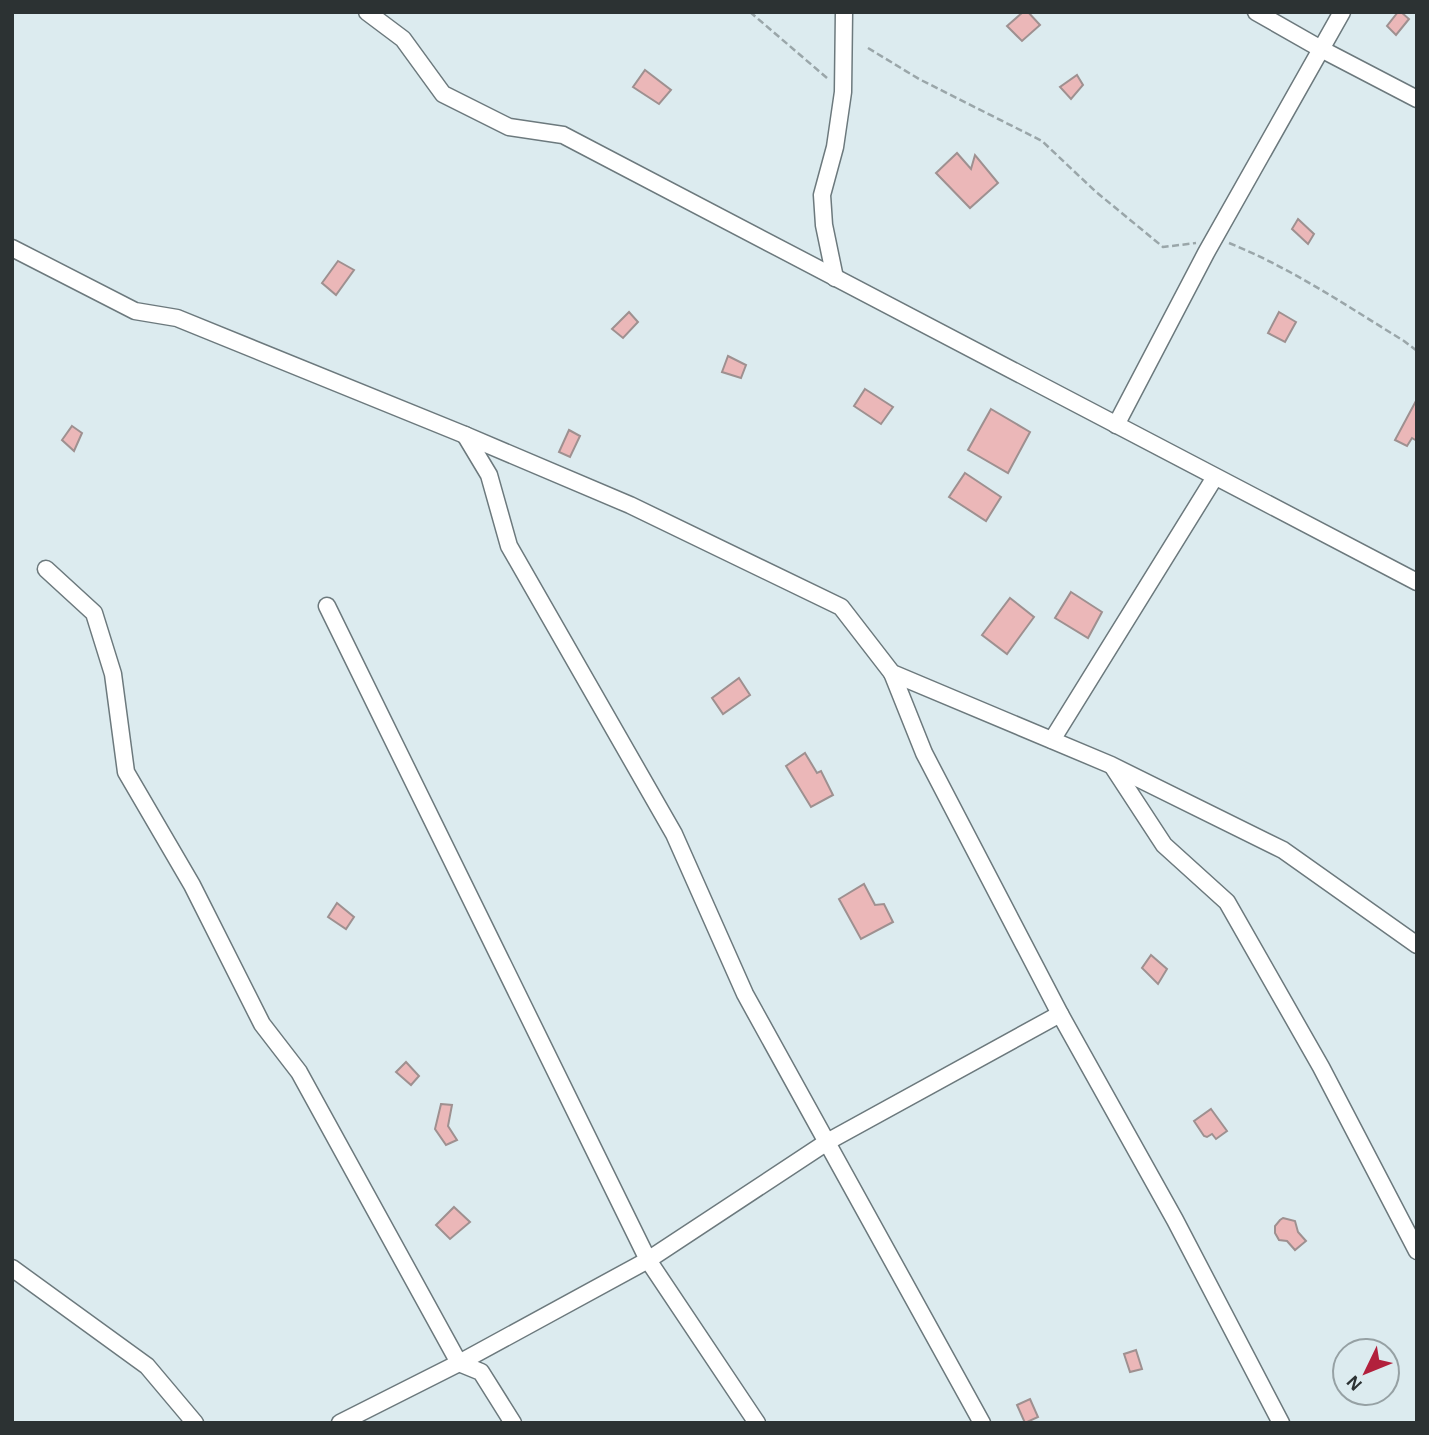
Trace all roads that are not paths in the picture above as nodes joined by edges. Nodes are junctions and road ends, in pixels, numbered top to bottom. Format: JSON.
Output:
{"nodes":[{"id":1,"x":368,"y":12,"type":"edge"},
{"id":2,"x":844,"y":12,"type":"edge"},
{"id":3,"x":1256,"y":12,"type":"edge"},
{"id":4,"x":1342,"y":12,"type":"edge"},
{"id":5,"x":1321,"y":49,"type":"junction"},
{"id":6,"x":1417,"y":99,"type":"edge"},
{"id":7,"x":12,"y":248,"type":"edge"},
{"id":8,"x":835,"y":278,"type":"junction"},
{"id":9,"x":1116,"y":425,"type":"junction"},
{"id":10,"x":466,"y":435,"type":"junction"},
{"id":11,"x":1215,"y":477,"type":"junction"},
{"id":12,"x":46,"y":569,"type":"dead end"},
{"id":13,"x":1417,"y":582,"type":"edge"},
{"id":14,"x":327,"y":606,"type":"dead end"},
{"id":15,"x":892,"y":673,"type":"junction"},
{"id":16,"x":1052,"y":740,"type":"junction"},
{"id":17,"x":1111,"y":765,"type":"junction"},
{"id":18,"x":1417,"y":945,"type":"edge"},
{"id":19,"x":1060,"y":1014,"type":"junction"},
{"id":20,"x":827,"y":1142,"type":"junction"},
{"id":21,"x":1417,"y":1251,"type":"edge"},
{"id":22,"x":648,"y":1260,"type":"junction"},
{"id":23,"x":12,"y":1268,"type":"edge"},
{"id":24,"x":459,"y":1363,"type":"junction"},
{"id":25,"x":195,"y":1423,"type":"edge"},
{"id":26,"x":340,"y":1423,"type":"edge"},
{"id":27,"x":513,"y":1423,"type":"edge"},
{"id":28,"x":757,"y":1423,"type":"edge"},
{"id":29,"x":982,"y":1423,"type":"edge"},
{"id":30,"x":1281,"y":1423,"type":"edge"}],
"edges":[{"from":1,"to":8,"type":"street"},
{"from":2,"to":8,"type":"street"},
{"from":3,"to":5,"type":"street"},
{"from":4,"to":5,"type":"street"},
{"from":5,"to":6,"type":"street"},
{"from":5,"to":9,"type":"street"},
{"from":7,"to":10,"type":"street"},
{"from":8,"to":9,"type":"street"},
{"from":9,"to":11,"type":"street"},
{"from":10,"to":15,"type":"street"},
{"from":10,"to":20,"type":"street"},
{"from":11,"to":13,"type":"street"},
{"from":11,"to":16,"type":"street"},
{"from":12,"to":24,"type":"street"},
{"from":14,"to":22,"type":"street"},
{"from":15,"to":16,"type":"street"},
{"from":15,"to":19,"type":"street"},
{"from":16,"to":17,"type":"street"},
{"from":17,"to":18,"type":"street"},
{"from":17,"to":21,"type":"street"},
{"from":19,"to":20,"type":"street"},
{"from":19,"to":30,"type":"street"},
{"from":20,"to":22,"type":"street"},
{"from":20,"to":29,"type":"street"},
{"from":22,"to":24,"type":"street"},
{"from":22,"to":28,"type":"street"},
{"from":23,"to":25,"type":"street"},
{"from":24,"to":26,"type":"street"},
{"from":24,"to":27,"type":"street"}]}
